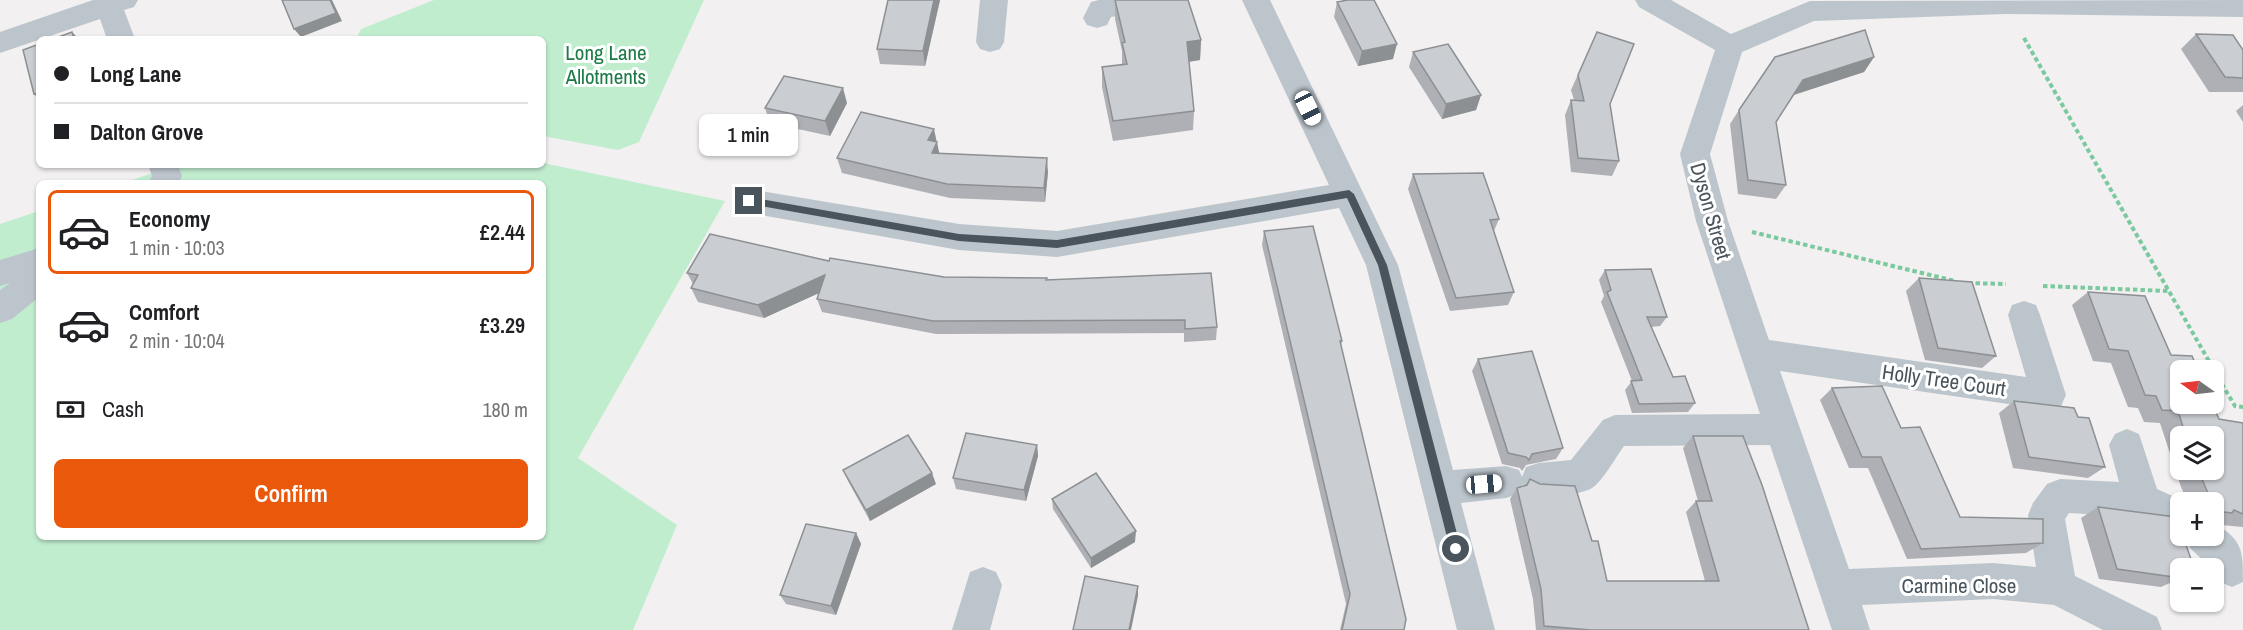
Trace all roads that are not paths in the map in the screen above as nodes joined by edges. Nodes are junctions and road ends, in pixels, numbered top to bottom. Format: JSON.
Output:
{"nodes":[{"id":1,"x":994,"y":0,"type":"edge"},
{"id":2,"x":1162,"y":0,"type":"edge"},
{"id":3,"x":1256,"y":0,"type":"edge"},
{"id":4,"x":1649,"y":0,"type":"edge"},
{"id":5,"x":113,"y":2,"type":"edge"},
{"id":6,"x":1892,"y":4,"type":"edge"},
{"id":7,"x":2243,"y":7,"type":"edge"},
{"id":8,"x":1098,"y":9,"type":"edge"},
{"id":9,"x":120,"y":36,"type":"edge"},
{"id":10,"x":990,"y":42,"type":"dead end"},
{"id":11,"x":0,"y":43,"type":"edge"},
{"id":12,"x":1730,"y":46,"type":"junction"},
{"id":13,"x":1349,"y":194,"type":"junction"},
{"id":14,"x":749,"y":201,"type":"dead end"},
{"id":15,"x":36,"y":262,"type":"edge"},
{"id":16,"x":0,"y":273,"type":"edge"},
{"id":17,"x":36,"y":281,"type":"edge"},
{"id":18,"x":2027,"y":300,"type":"road end"},
{"id":19,"x":0,"y":309,"type":"edge"},
{"id":20,"x":1756,"y":353,"type":"junction"},
{"id":21,"x":1782,"y":429,"type":"junction"},
{"id":22,"x":2127,"y":446,"type":"dead end"},
{"id":23,"x":1440,"y":488,"type":"junction"},
{"id":24,"x":2142,"y":500,"type":"junction"},
{"id":25,"x":2170,"y":513,"type":"edge"},
{"id":26,"x":2215,"y":546,"type":"edge"},
{"id":27,"x":2232,"y":569,"type":"dead end"},
{"id":28,"x":983,"y":585,"type":"dead end"},
{"id":29,"x":2058,"y":587,"type":"junction"},
{"id":30,"x":1836,"y":588,"type":"junction"},
{"id":31,"x":971,"y":630,"type":"edge"},
{"id":32,"x":1476,"y":630,"type":"edge"},
{"id":33,"x":1851,"y":630,"type":"edge"},
{"id":34,"x":2143,"y":630,"type":"edge"}],
"edges":[{"from":1,"to":10,"type":"street"},
{"from":2,"to":8,"type":"street"},
{"from":3,"to":13,"type":"street"},
{"from":4,"to":12,"type":"street"},
{"from":5,"to":9,"type":"street"},
{"from":5,"to":11,"type":"street"},
{"from":6,"to":7,"type":"street"},
{"from":6,"to":12,"type":"street"},
{"from":12,"to":20,"type":"street","name":"Dyson Street"},
{"from":13,"to":14,"type":"street"},
{"from":13,"to":23,"type":"street"},
{"from":15,"to":16,"type":"street"},
{"from":17,"to":19,"type":"street"},
{"from":18,"to":20,"type":"street","name":"Holly Tree Court"},
{"from":20,"to":21,"type":"street","name":"Dyson Street"},
{"from":21,"to":23,"type":"street"},
{"from":21,"to":30,"type":"street","name":"Dyson Street"},
{"from":22,"to":24,"type":"street"},
{"from":23,"to":32,"type":"street"},
{"from":24,"to":25,"type":"street"},
{"from":24,"to":29,"type":"street"},
{"from":26,"to":27,"type":"street"},
{"from":28,"to":31,"type":"street"},
{"from":29,"to":30,"type":"street","name":"Carmine Close"},
{"from":29,"to":34,"type":"street","name":"Carmine Close"},
{"from":30,"to":33,"type":"street","name":"Dyson Street"}]}
